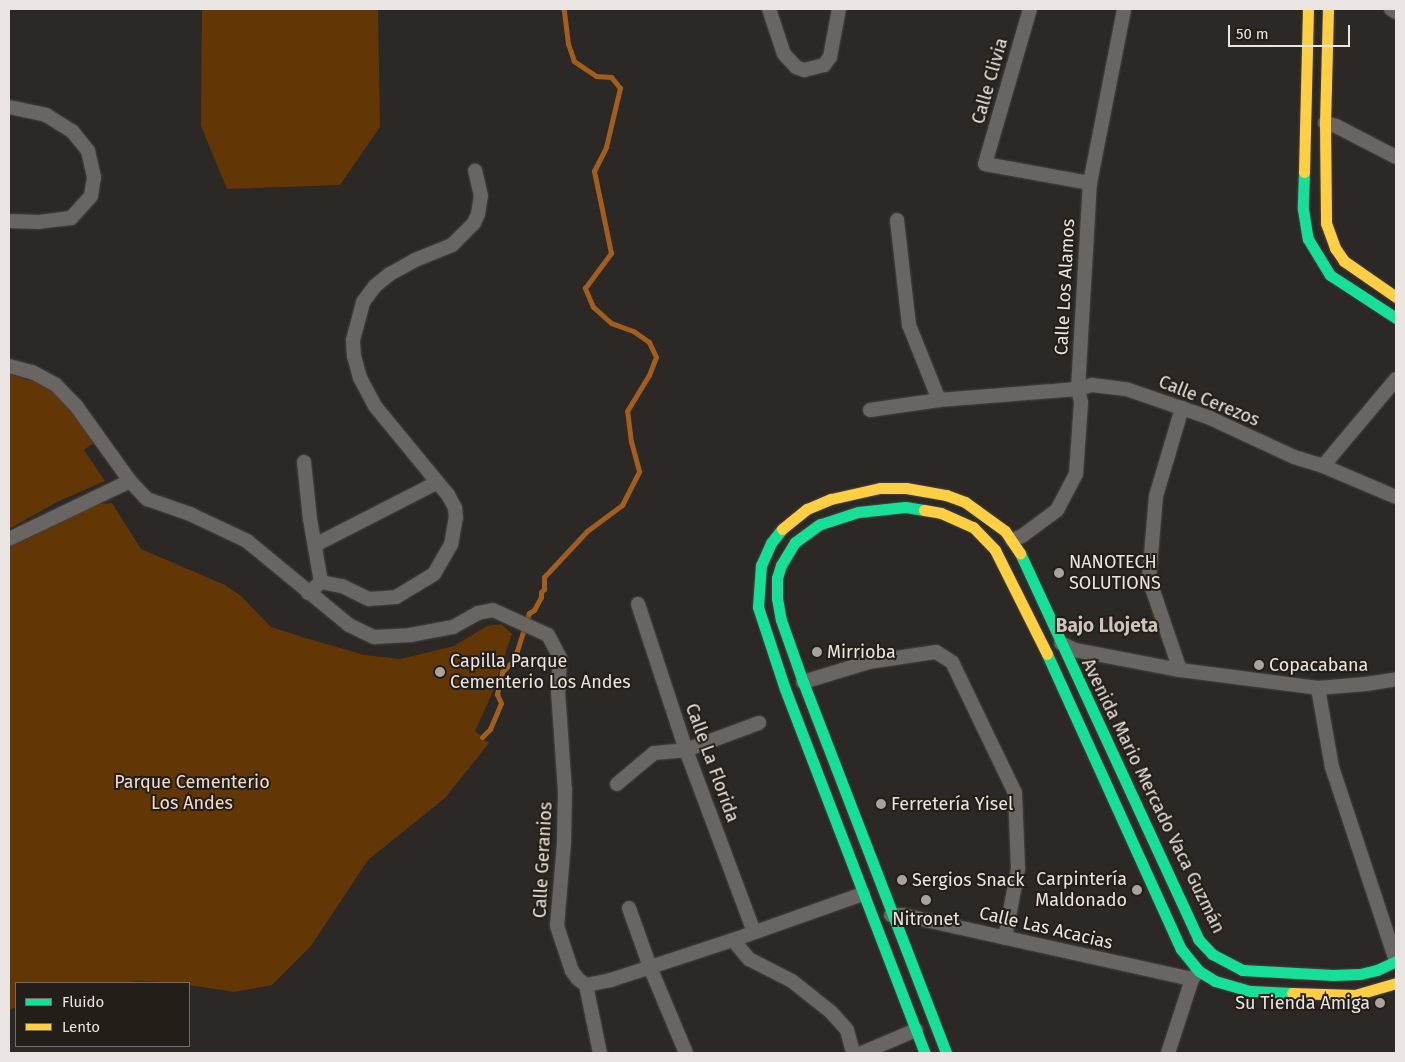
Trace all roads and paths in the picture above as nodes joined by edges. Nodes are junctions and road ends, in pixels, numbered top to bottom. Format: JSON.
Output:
{"nodes":[{"id":1,"x":769,"y":9,"type":"edge"},
{"id":2,"x":839,"y":9,"type":"edge"},
{"id":3,"x":1030,"y":9,"type":"edge"},
{"id":4,"x":1124,"y":9,"type":"edge"},
{"id":5,"x":1308,"y":9,"type":"edge"},
{"id":6,"x":1328,"y":9,"type":"edge"},
{"id":7,"x":1391,"y":9,"type":"edge"},
{"id":8,"x":1396,"y":12,"type":"edge"},
{"id":9,"x":9,"y":107,"type":"edge"},
{"id":10,"x":1306,"y":123,"type":"junction"},
{"id":11,"x":1325,"y":123,"type":"junction"},
{"id":12,"x":1396,"y":157,"type":"edge"},
{"id":13,"x":475,"y":171,"type":"dead end"},
{"id":14,"x":1090,"y":183,"type":"junction"},
{"id":15,"x":898,"y":220,"type":"dead end"},
{"id":16,"x":9,"y":221,"type":"edge"},
{"id":17,"x":1396,"y":297,"type":"edge"},
{"id":18,"x":1396,"y":318,"type":"edge"},
{"id":19,"x":9,"y":366,"type":"edge"},
{"id":20,"x":1396,"y":379,"type":"edge"},
{"id":21,"x":1078,"y":389,"type":"junction"},
{"id":22,"x":939,"y":400,"type":"junction"},
{"id":23,"x":1182,"y":408,"type":"junction"},
{"id":24,"x":870,"y":410,"type":"dead end"},
{"id":25,"x":304,"y":462,"type":"dead end"},
{"id":26,"x":1323,"y":466,"type":"junction"},
{"id":27,"x":130,"y":481,"type":"junction"},
{"id":28,"x":436,"y":483,"type":"junction"},
{"id":29,"x":1396,"y":497,"type":"edge"},
{"id":30,"x":9,"y":539,"type":"edge"},
{"id":31,"x":1012,"y":540,"type":"junction"},
{"id":32,"x":316,"y":545,"type":"junction"},
{"id":33,"x":995,"y":550,"type":"junction"},
{"id":34,"x":321,"y":582,"type":"junction"},
{"id":35,"x":308,"y":593,"type":"junction"},
{"id":36,"x":638,"y":604,"type":"dead end"},
{"id":37,"x":1061,"y":643,"type":"junction"},
{"id":38,"x":1045,"y":650,"type":"junction"},
{"id":39,"x":1180,"y":670,"type":"junction"},
{"id":40,"x":1396,"y":679,"type":"edge"},
{"id":41,"x":803,"y":682,"type":"junction"},
{"id":42,"x":1318,"y":688,"type":"junction"},
{"id":43,"x":785,"y":689,"type":"junction"},
{"id":44,"x":759,"y":723,"type":"dead end"},
{"id":45,"x":686,"y":750,"type":"junction"},
{"id":46,"x":617,"y":784,"type":"dead end"},
{"id":47,"x":1145,"y":825,"type":"junction"},
{"id":48,"x":1126,"y":833,"type":"junction"},
{"id":49,"x":880,"y":888,"type":"junction"},
{"id":50,"x":863,"y":894,"type":"junction"},
{"id":51,"x":629,"y":908,"type":"dead end"},
{"id":52,"x":891,"y":915,"type":"junction"},
{"id":53,"x":874,"y":921,"type":"junction"},
{"id":54,"x":754,"y":932,"type":"junction"},
{"id":55,"x":1005,"y":938,"type":"junction"},
{"id":56,"x":733,"y":940,"type":"junction"},
{"id":57,"x":1396,"y":961,"type":"edge"},
{"id":58,"x":650,"y":967,"type":"junction"},
{"id":59,"x":1196,"y":975,"type":"junction"},
{"id":60,"x":1396,"y":983,"type":"edge"},
{"id":61,"x":586,"y":985,"type":"junction"},
{"id":62,"x":933,"y":1023,"type":"junction"},
{"id":63,"x":916,"y":1030,"type":"junction"},
{"id":64,"x":600,"y":1053,"type":"edge"},
{"id":65,"x":686,"y":1053,"type":"edge"},
{"id":66,"x":853,"y":1053,"type":"edge"},
{"id":67,"x":862,"y":1053,"type":"edge"},
{"id":68,"x":926,"y":1053,"type":"edge"},
{"id":69,"x":946,"y":1053,"type":"edge"},
{"id":70,"x":1168,"y":1053,"type":"edge"}],
"edges":[{"from":1,"to":2,"type":"street"},
{"from":3,"to":14,"type":"street","name":"Calle Clivia"},
{"from":4,"to":14,"type":"street","name":"Calle Los Alamos"},
{"from":5,"to":10,"type":"main road"},
{"from":6,"to":11,"type":"main road"},
{"from":7,"to":8,"type":"street"},
{"from":9,"to":16,"type":"street"},
{"from":10,"to":11,"type":"main road"},
{"from":10,"to":18,"type":"main road"},
{"from":11,"to":12,"type":"street"},
{"from":11,"to":17,"type":"main road"},
{"from":13,"to":28,"type":"street"},
{"from":14,"to":21,"type":"street","name":"Calle Los Alamos"},
{"from":15,"to":22,"type":"street"},
{"from":19,"to":27,"type":"street"},
{"from":20,"to":26,"type":"street"},
{"from":21,"to":22,"type":"street","name":"Calle Cerezos"},
{"from":21,"to":23,"type":"street","name":"Calle Cerezos"},
{"from":21,"to":31,"type":"street","name":"Calle Los Alamos"},
{"from":22,"to":24,"type":"street","name":"Calle Cerezos"},
{"from":23,"to":26,"type":"street","name":"Calle Cerezos"},
{"from":23,"to":39,"type":"street"},
{"from":25,"to":32,"type":"street"},
{"from":26,"to":29,"type":"street","name":"Calle Cerezos"},
{"from":27,"to":30,"type":"street"},
{"from":27,"to":35,"type":"street"},
{"from":28,"to":32,"type":"street"},
{"from":28,"to":34,"type":"street"},
{"from":31,"to":33,"type":"main road"},
{"from":31,"to":37,"type":"main road","name":"Avenida Mario Mercado Vaca Guzmán"},
{"from":31,"to":43,"type":"main road","name":"Avenida Mario Mercado Vaca Guzmán"},
{"from":32,"to":34,"type":"street"},
{"from":33,"to":38,"type":"main road","name":"Avenida Mario Mercado Vaca Guzmán"},
{"from":33,"to":41,"type":"main road","name":"Avenida Mario Mercado Vaca Guzmán"},
{"from":34,"to":35,"type":"street"},
{"from":35,"to":61,"type":"street","name":"Calle Geranios"},
{"from":36,"to":45,"type":"street","name":"Calle La Florida"},
{"from":37,"to":38,"type":"main road"},
{"from":37,"to":39,"type":"street"},
{"from":37,"to":47,"type":"main road","name":"Avenida Mario Mercado Vaca Guzmán"},
{"from":38,"to":48,"type":"main road","name":"Avenida Mario Mercado Vaca Guzmán"},
{"from":39,"to":42,"type":"street"},
{"from":40,"to":42,"type":"street"},
{"from":41,"to":43,"type":"main road"},
{"from":41,"to":49,"type":"main road","name":"Avenida Mario Mercado Vaca Guzmán"},
{"from":41,"to":55,"type":"street"},
{"from":42,"to":57,"type":"street"},
{"from":43,"to":50,"type":"main road","name":"Avenida Mario Mercado Vaca Guzmán"},
{"from":44,"to":45,"type":"street"},
{"from":45,"to":46,"type":"street"},
{"from":45,"to":54,"type":"street","name":"Calle La Florida"},
{"from":47,"to":48,"type":"main road"},
{"from":47,"to":57,"type":"main road","name":"Avenida Mario Mercado Vaca Guzmán"},
{"from":48,"to":59,"type":"main road","name":"Avenida Mario Mercado Vaca Guzmán"},
{"from":49,"to":50,"type":"main road"},
{"from":49,"to":52,"type":"main road","name":"Avenida Mario Mercado Vaca Guzmán"},
{"from":50,"to":53,"type":"main road","name":"Avenida Mario Mercado Vaca Guzmán"},
{"from":50,"to":54,"type":"street"},
{"from":51,"to":58,"type":"street"},
{"from":52,"to":53,"type":"main road"},
{"from":52,"to":55,"type":"street","name":"Calle Las Acacias"},
{"from":52,"to":62,"type":"main road","name":"Avenida Mario Mercado Vaca Guzmán"},
{"from":53,"to":63,"type":"main road","name":"Avenida Mario Mercado Vaca Guzmán"},
{"from":54,"to":56,"type":"street"},
{"from":55,"to":59,"type":"street","name":"Calle Las Acacias"},
{"from":56,"to":58,"type":"street"},
{"from":56,"to":66,"type":"street"},
{"from":58,"to":61,"type":"street"},
{"from":58,"to":65,"type":"street"},
{"from":59,"to":60,"type":"main road","name":"Avenida Mario Mercado Vaca Guzmán"},
{"from":59,"to":70,"type":"street"},
{"from":61,"to":64,"type":"street"},
{"from":62,"to":63,"type":"main road"},
{"from":62,"to":69,"type":"main road","name":"Avenida Mario Mercado Vaca Guzmán"},
{"from":63,"to":67,"type":"street"},
{"from":63,"to":68,"type":"main road","name":"Avenida Mario Mercado Vaca Guzmán"}]}
